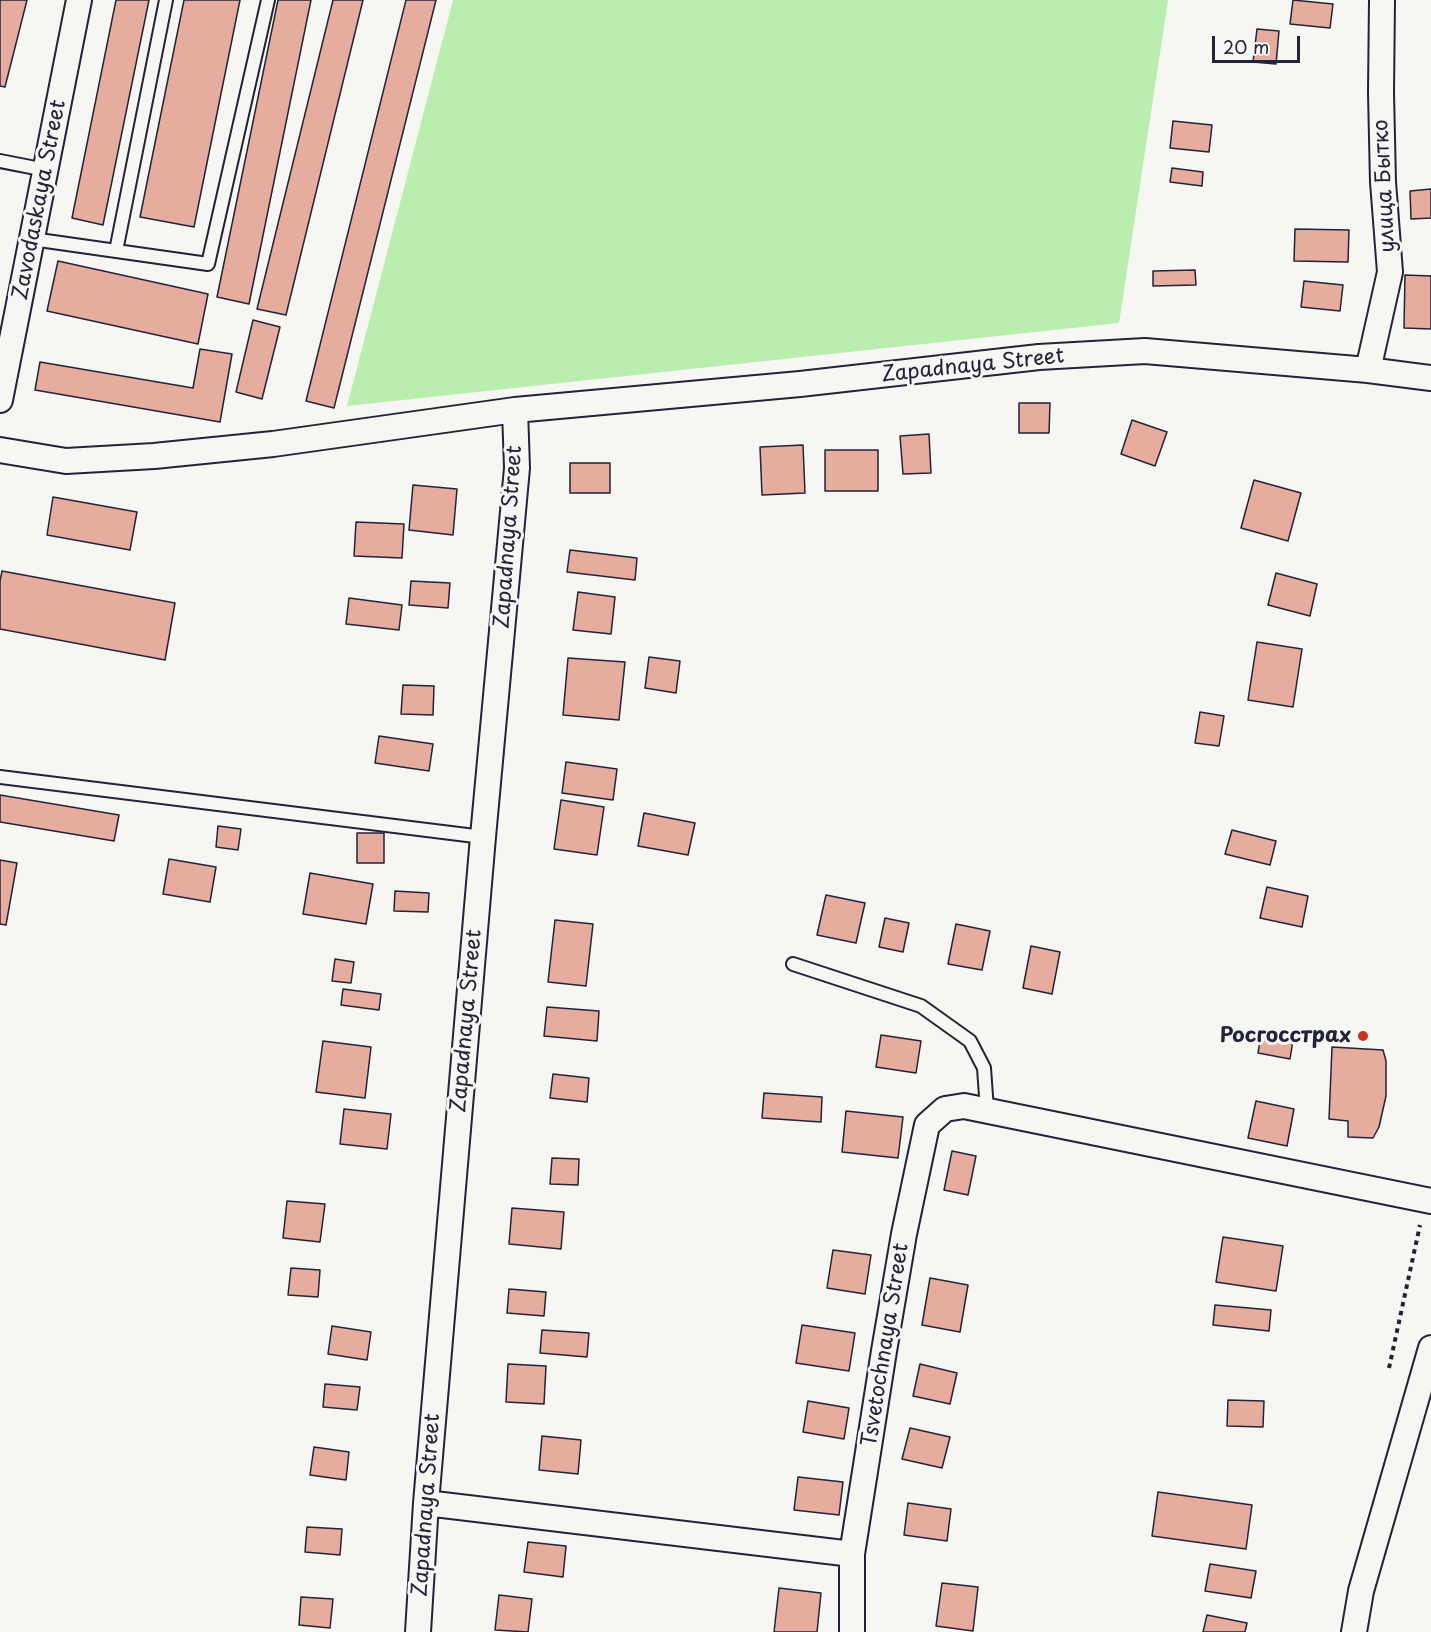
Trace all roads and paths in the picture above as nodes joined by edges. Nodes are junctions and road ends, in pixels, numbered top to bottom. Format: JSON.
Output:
{"nodes":[{"id":1,"x":79,"y":0,"type":"edge"},
{"id":2,"x":166,"y":0,"type":"edge"},
{"id":3,"x":268,"y":0,"type":"edge"},
{"id":4,"x":1382,"y":0,"type":"edge"},
{"id":5,"x":0,"y":161,"type":"edge"},
{"id":6,"x":46,"y":170,"type":"junction"},
{"id":7,"x":32,"y":239,"type":"junction"},
{"id":8,"x":116,"y":251,"type":"junction"},
{"id":9,"x":1368,"y":370,"type":"junction"},
{"id":10,"x":1431,"y":378,"type":"edge"},
{"id":11,"x":0,"y":400,"type":"edge"},
{"id":12,"x":515,"y":410,"type":"junction"},
{"id":13,"x":0,"y":450,"type":"edge"},
{"id":14,"x":0,"y":777,"type":"edge"},
{"id":15,"x":483,"y":837,"type":"junction"},
{"id":16,"x":793,"y":964,"type":"dead end"},
{"id":17,"x":987,"y":1110,"type":"junction"},
{"id":18,"x":1402,"y":1195,"type":"junction"},
{"id":19,"x":1431,"y":1201,"type":"edge"},
{"id":20,"x":1431,"y":1348,"type":"edge"},
{"id":21,"x":1389,"y":1368,"type":"dead end"},
{"id":22,"x":426,"y":1503,"type":"junction"},
{"id":23,"x":852,"y":1554,"type":"junction"},
{"id":24,"x":418,"y":1632,"type":"edge"},
{"id":25,"x":852,"y":1632,"type":"edge"},
{"id":26,"x":1354,"y":1632,"type":"edge"}],
"edges":[{"from":1,"to":6,"type":"street","name":"Zavodaskaya Street"},
{"from":2,"to":8,"type":"lane"},
{"from":3,"to":8,"type":"lane"},
{"from":4,"to":9,"type":"street","name":"улица Бытко"},
{"from":5,"to":6,"type":"lane"},
{"from":6,"to":7,"type":"street","name":"Zavodaskaya Street"},
{"from":7,"to":8,"type":"lane"},
{"from":7,"to":11,"type":"street","name":"Zavodaskaya Street"},
{"from":9,"to":10,"type":"street","name":"Zapadnaya Street"},
{"from":9,"to":12,"type":"street","name":"Zapadnaya Street"},
{"from":12,"to":13,"type":"street","name":"Zapadnaya Street"},
{"from":12,"to":15,"type":"street","name":"Zapadnaya Street"},
{"from":14,"to":15,"type":"lane"},
{"from":15,"to":22,"type":"street","name":"Zapadnaya Street"},
{"from":16,"to":17,"type":"lane"},
{"from":17,"to":18,"type":"street","name":"Tsvetochnaya Street"},
{"from":17,"to":23,"type":"street","name":"Tsvetochnaya Street"},
{"from":18,"to":19,"type":"street","name":"Tsvetochnaya Street"},
{"from":18,"to":21,"type":"path"},
{"from":20,"to":26,"type":"street"},
{"from":22,"to":23,"type":"street"},
{"from":22,"to":24,"type":"street","name":"Zapadnaya Street"},
{"from":23,"to":25,"type":"street","name":"Tsvetochnaya Street"}]}
